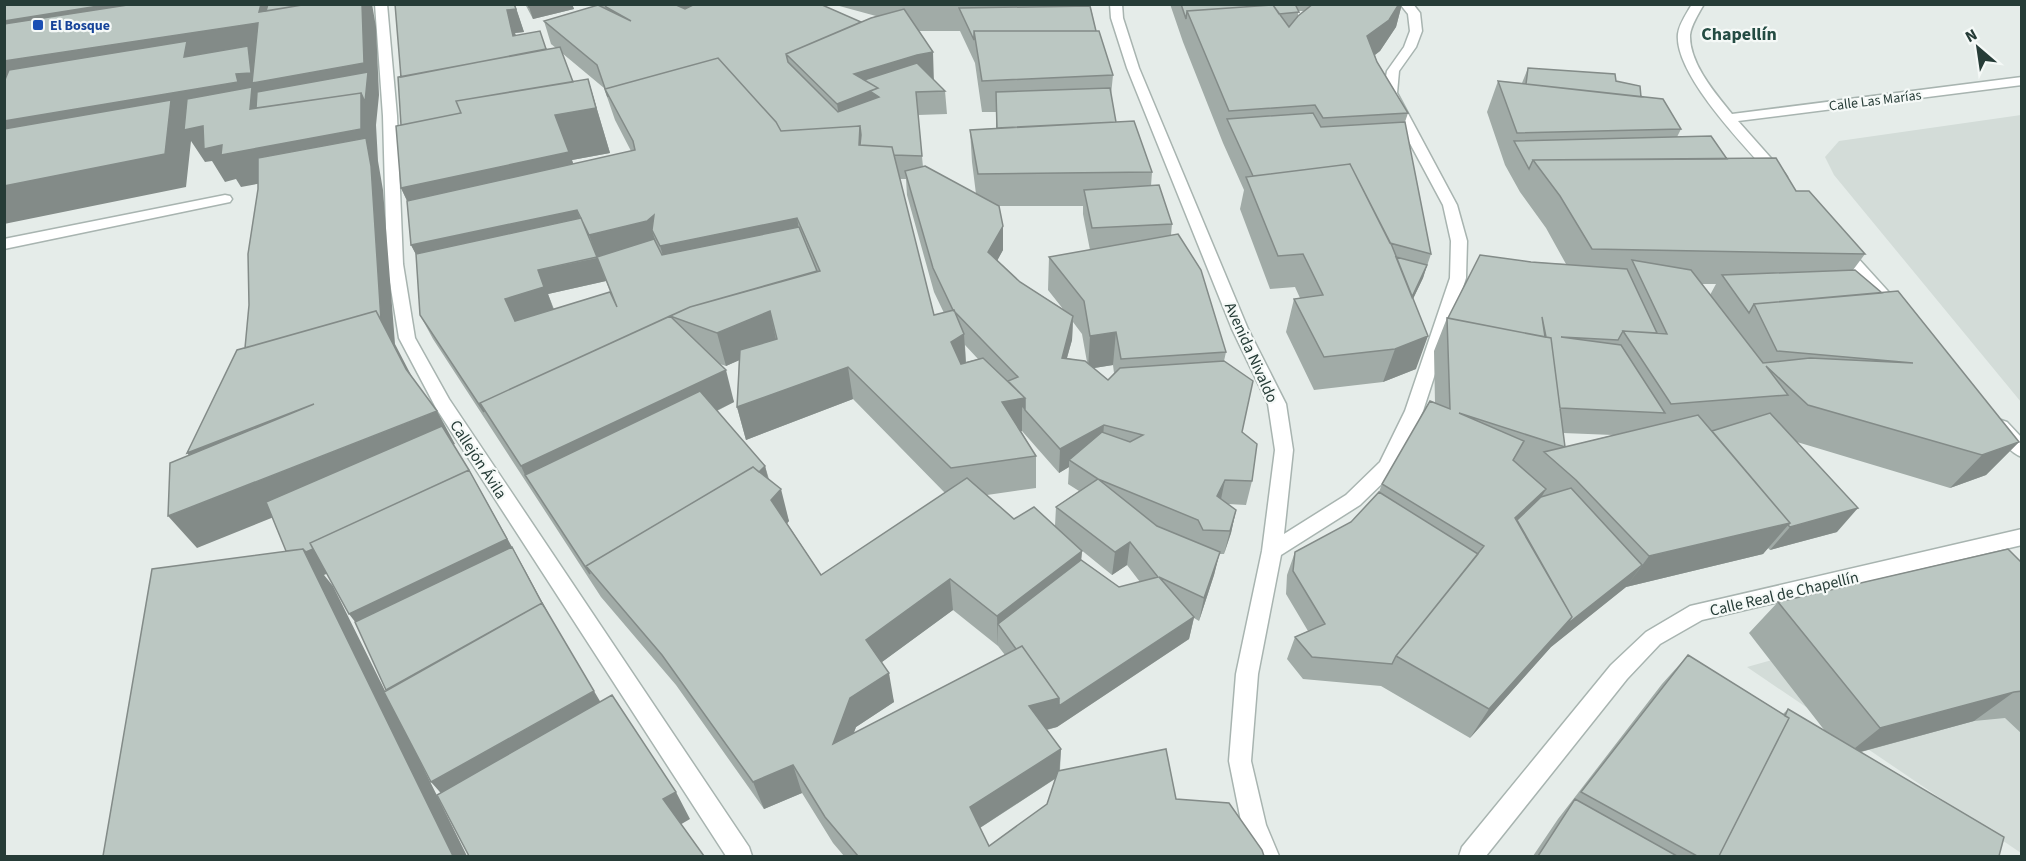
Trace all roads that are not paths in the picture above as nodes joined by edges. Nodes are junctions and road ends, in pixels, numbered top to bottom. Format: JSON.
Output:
{"nodes":[{"id":1,"x":381,"y":4,"type":"edge"},
{"id":2,"x":1116,"y":4,"type":"edge"},
{"id":3,"x":1406,"y":4,"type":"edge"},
{"id":4,"x":1698,"y":4,"type":"edge"},
{"id":5,"x":2022,"y":81,"type":"edge"},
{"id":6,"x":1728,"y":118,"type":"junction"},
{"id":7,"x":1788,"y":187,"type":"edge"},
{"id":8,"x":225,"y":199,"type":"dead end"},
{"id":9,"x":1833,"y":239,"type":"edge"},
{"id":10,"x":4,"y":244,"type":"edge"},
{"id":11,"x":1902,"y":317,"type":"edge"},
{"id":12,"x":1990,"y":415,"type":"edge"},
{"id":13,"x":2022,"y":450,"type":"edge"},
{"id":14,"x":2022,"y":537,"type":"edge"},
{"id":15,"x":1272,"y":551,"type":"junction"},
{"id":16,"x":740,"y":856,"type":"edge"},
{"id":17,"x":1266,"y":856,"type":"edge"},
{"id":18,"x":1472,"y":856,"type":"edge"}],
"edges":[{"from":1,"to":16,"type":"street","name":"Callejón Ávila"},
{"from":2,"to":15,"type":"street","name":"Avenida Nivaldo"},
{"from":3,"to":15,"type":"street"},
{"from":4,"to":6,"type":"street"},
{"from":5,"to":6,"type":"street","name":"Calle Las Marías"},
{"from":6,"to":7,"type":"street"},
{"from":8,"to":10,"type":"street"},
{"from":9,"to":11,"type":"street"},
{"from":12,"to":13,"type":"street"},
{"from":14,"to":18,"type":"street","name":"Calle Real de Chapellín"},
{"from":15,"to":17,"type":"street","name":"Avenida Nivaldo"}]}
